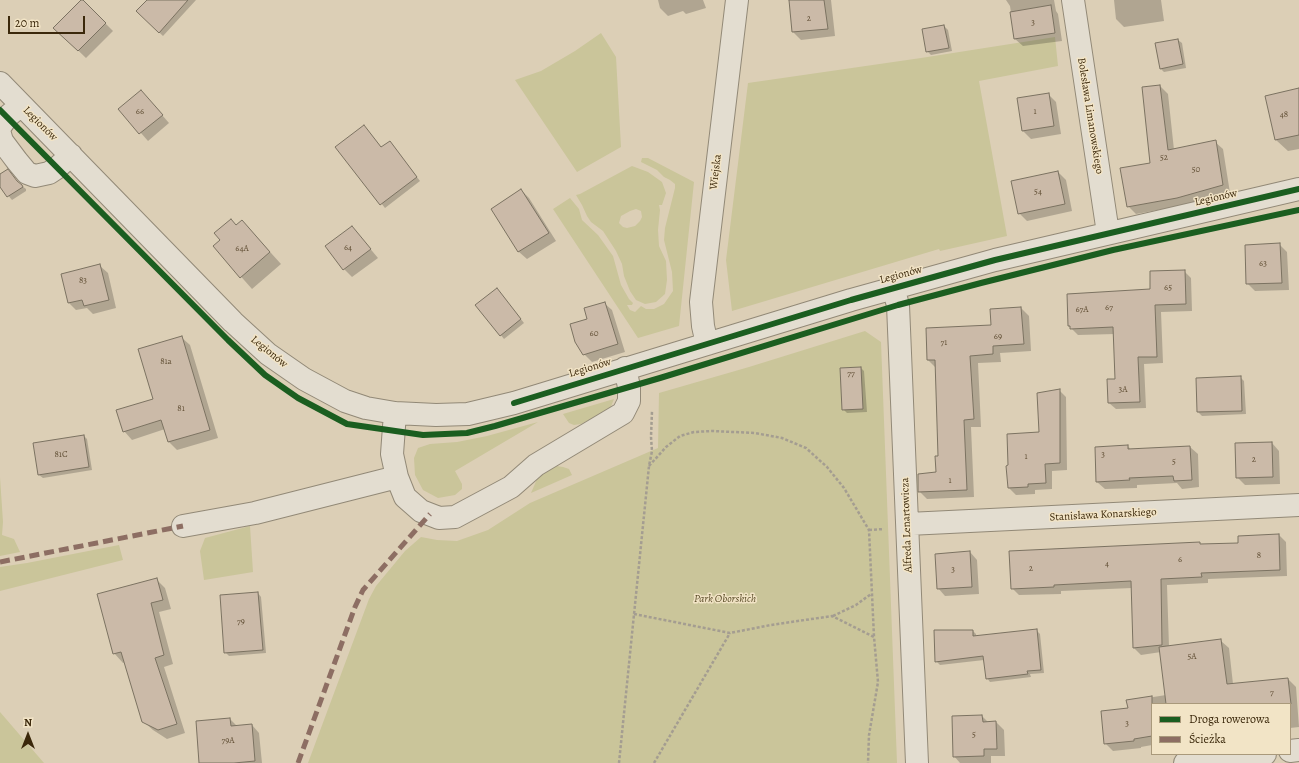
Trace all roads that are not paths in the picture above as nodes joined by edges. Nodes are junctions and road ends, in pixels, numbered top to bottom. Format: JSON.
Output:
{"nodes":[{"id":1,"x":737,"y":0,"type":"edge"},
{"id":2,"x":1073,"y":0,"type":"edge"},
{"id":3,"x":0,"y":83,"type":"edge"},
{"id":4,"x":21,"y":104,"type":"junction"},
{"id":5,"x":0,"y":127,"type":"edge"},
{"id":6,"x":0,"y":134,"type":"edge"},
{"id":7,"x":71,"y":155,"type":"junction"},
{"id":8,"x":1299,"y":189,"type":"edge"},
{"id":9,"x":1108,"y":233,"type":"junction"},
{"id":10,"x":893,"y":288,"type":"junction"},
{"id":11,"x":707,"y":344,"type":"junction"},
{"id":12,"x":625,"y":368,"type":"junction"},
{"id":13,"x":395,"y":413,"type":"junction"},
{"id":14,"x":396,"y":477,"type":"junction"},
{"id":15,"x":1299,"y":505,"type":"edge"},
{"id":16,"x":183,"y":526,"type":"dead end"},
{"id":17,"x":898,"y":527,"type":"junction"},
{"id":18,"x":1256,"y":755,"type":"edge"},
{"id":19,"x":917,"y":763,"type":"edge"},
{"id":20,"x":1185,"y":763,"type":"edge"}],
"edges":[{"from":1,"to":11,"type":"street","name":"Wiejska"},
{"from":2,"to":9,"type":"street","name":"Bolesława Limanowskiego"},
{"from":3,"to":4,"type":"street","name":"Legionów"},
{"from":4,"to":5,"type":"street"},
{"from":4,"to":7,"type":"street","name":"Legionów"},
{"from":6,"to":7,"type":"street"},
{"from":7,"to":13,"type":"street","name":"Legionów"},
{"from":8,"to":9,"type":"street","name":"Legionów"},
{"from":9,"to":10,"type":"street","name":"Legionów"},
{"from":10,"to":11,"type":"street","name":"Legionów"},
{"from":10,"to":17,"type":"street","name":"Alfreda Lenartowicza"},
{"from":11,"to":12,"type":"street","name":"Legionów"},
{"from":12,"to":13,"type":"street","name":"Legionów"},
{"from":12,"to":14,"type":"street"},
{"from":13,"to":14,"type":"street"},
{"from":14,"to":16,"type":"street"},
{"from":15,"to":17,"type":"street","name":"Stanisława Konarskiego"},
{"from":17,"to":19,"type":"street","name":"Alfreda Lenartowicza"},
{"from":18,"to":20,"type":"street"}]}
